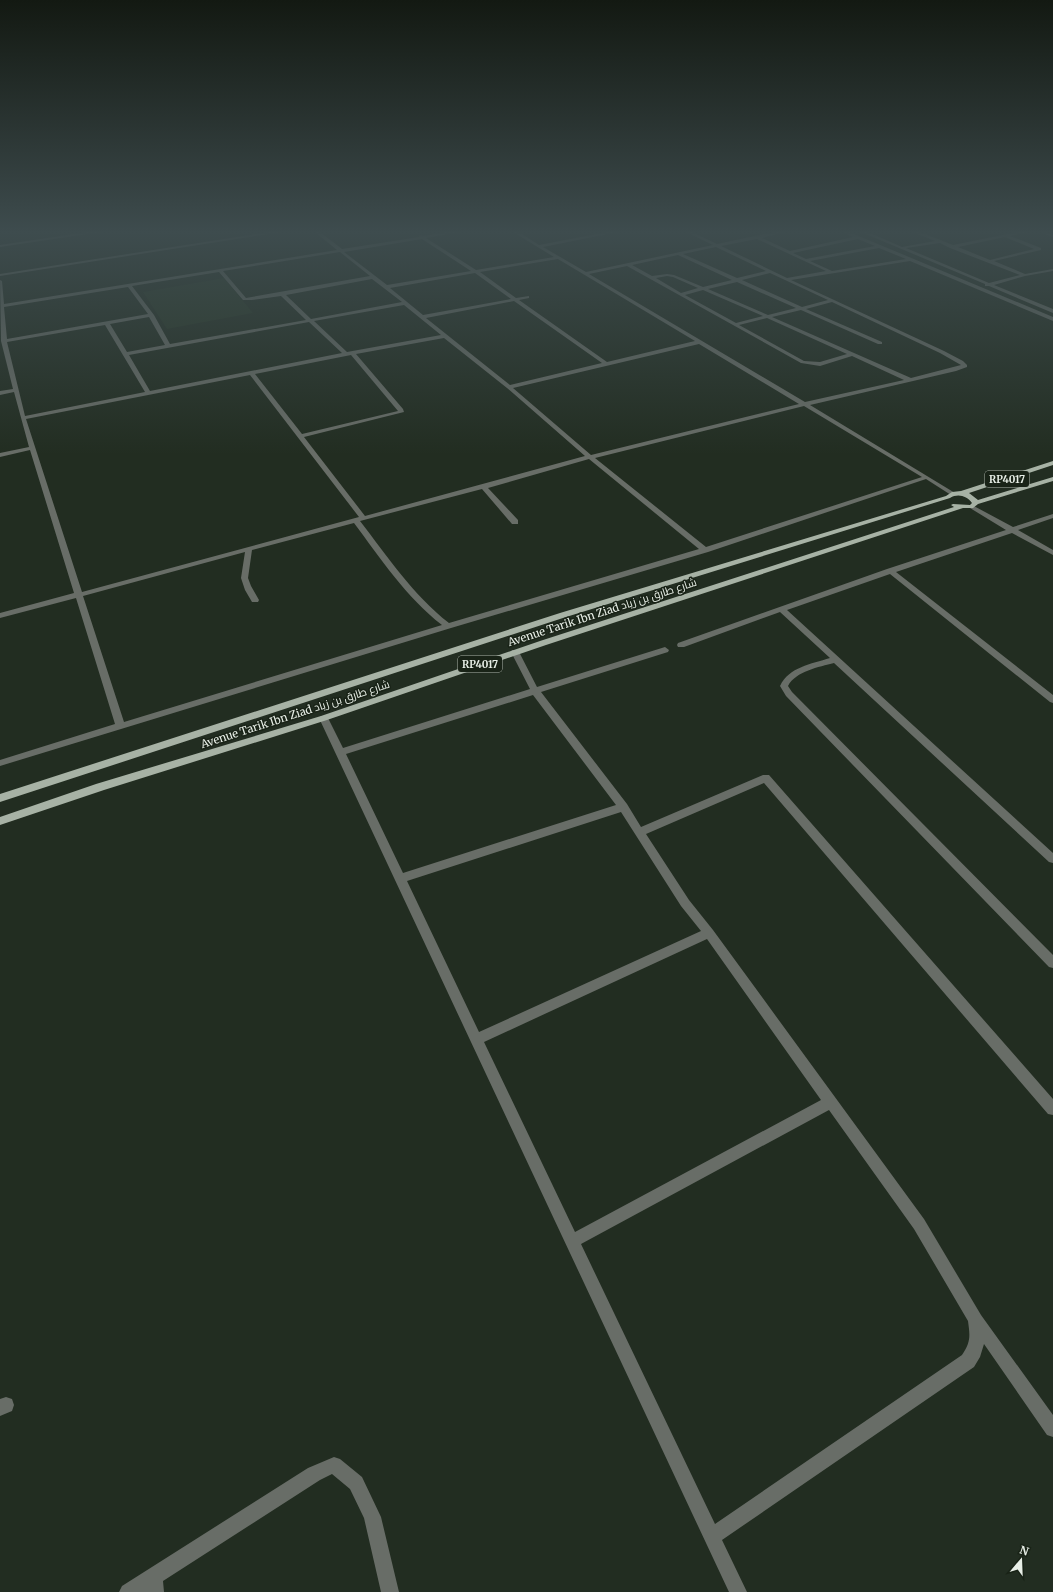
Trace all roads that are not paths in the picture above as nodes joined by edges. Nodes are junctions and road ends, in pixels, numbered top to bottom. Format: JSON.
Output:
{"nodes":[{"id":1,"x":2,"y":306,"type":"edge"},
{"id":2,"x":144,"y":306,"type":"edge"},
{"id":3,"x":295,"y":306,"type":"edge"},
{"id":4,"x":387,"y":306,"type":"edge"},
{"id":5,"x":410,"y":306,"type":"edge"},
{"id":6,"x":477,"y":306,"type":"edge"},
{"id":7,"x":524,"y":306,"type":"edge"},
{"id":8,"x":639,"y":306,"type":"edge"},
{"id":9,"x":704,"y":306,"type":"edge"},
{"id":10,"x":746,"y":306,"type":"edge"},
{"id":11,"x":795,"y":306,"type":"edge"},
{"id":12,"x":811,"y":306,"type":"edge"},
{"id":13,"x":843,"y":306,"type":"edge"},
{"id":14,"x":1022,"y":306,"type":"edge"},
{"id":15,"x":1042,"y":306,"type":"edge"},
{"id":16,"x":801,"y":309,"type":"junction"},
{"id":17,"x":1053,"y":311,"type":"edge"},
{"id":18,"x":151,"y":315,"type":"junction"},
{"id":19,"x":423,"y":317,"type":"junction"},
{"id":20,"x":770,"y":317,"type":"junction"},
{"id":21,"x":1053,"y":319,"type":"edge"},
{"id":22,"x":310,"y":320,"type":"junction"},
{"id":23,"x":107,"y":323,"type":"junction"},
{"id":24,"x":736,"y":324,"type":"junction"},
{"id":25,"x":446,"y":336,"type":"junction"},
{"id":26,"x":4,"y":341,"type":"junction"},
{"id":27,"x":700,"y":342,"type":"junction"},
{"id":28,"x":880,"y":343,"type":"dead end"},
{"id":29,"x":168,"y":346,"type":"junction"},
{"id":30,"x":3,"y":351,"type":"edge"},
{"id":31,"x":126,"y":354,"type":"junction"},
{"id":32,"x":349,"y":354,"type":"junction"},
{"id":33,"x":853,"y":354,"type":"junction"},
{"id":34,"x":606,"y":364,"type":"junction"},
{"id":35,"x":252,"y":373,"type":"junction"},
{"id":36,"x":910,"y":380,"type":"junction"},
{"id":37,"x":509,"y":387,"type":"junction"},
{"id":38,"x":15,"y":390,"type":"junction"},
{"id":39,"x":0,"y":393,"type":"edge"},
{"id":40,"x":149,"y":394,"type":"junction"},
{"id":41,"x":804,"y":404,"type":"junction"},
{"id":42,"x":23,"y":418,"type":"junction"},
{"id":43,"x":300,"y":436,"type":"junction"},
{"id":44,"x":32,"y":448,"type":"junction"},
{"id":45,"x":0,"y":455,"type":"edge"},
{"id":46,"x":590,"y":457,"type":"junction"},
{"id":47,"x":1053,"y":464,"type":"edge"},
{"id":48,"x":927,"y":477,"type":"junction"},
{"id":49,"x":1053,"y":479,"type":"edge"},
{"id":50,"x":483,"y":488,"type":"junction"},
{"id":51,"x":953,"y":495,"type":"junction"},
{"id":52,"x":974,"y":505,"type":"junction"},
{"id":53,"x":960,"y":507,"type":"junction"},
{"id":54,"x":1053,"y":516,"type":"edge"},
{"id":55,"x":360,"y":519,"type":"junction"},
{"id":56,"x":515,"y":522,"type":"dead end"},
{"id":57,"x":1012,"y":529,"type":"junction"},
{"id":58,"x":248,"y":549,"type":"junction"},
{"id":59,"x":705,"y":550,"type":"junction"},
{"id":60,"x":1053,"y":553,"type":"edge"},
{"id":61,"x":890,"y":571,"type":"junction"},
{"id":62,"x":78,"y":594,"type":"junction"},
{"id":63,"x":255,"y":600,"type":"dead end"},
{"id":64,"x":781,"y":609,"type":"junction"},
{"id":65,"x":0,"y":616,"type":"edge"},
{"id":66,"x":448,"y":626,"type":"junction"},
{"id":67,"x":681,"y":645,"type":"dead end"},
{"id":68,"x":665,"y":650,"type":"dead end"},
{"id":69,"x":515,"y":652,"type":"junction"},
{"id":70,"x":838,"y":659,"type":"junction"},
{"id":71,"x":535,"y":691,"type":"junction"},
{"id":72,"x":1053,"y":700,"type":"edge"},
{"id":73,"x":324,"y":718,"type":"junction"},
{"id":74,"x":120,"y":725,"type":"junction"},
{"id":75,"x":341,"y":752,"type":"junction"},
{"id":76,"x":0,"y":763,"type":"edge"},
{"id":77,"x":0,"y":798,"type":"edge"},
{"id":78,"x":624,"y":807,"type":"junction"},
{"id":79,"x":0,"y":821,"type":"edge"},
{"id":80,"x":640,"y":832,"type":"junction"},
{"id":81,"x":1053,"y":859,"type":"edge"},
{"id":82,"x":399,"y":879,"type":"junction"},
{"id":83,"x":709,"y":933,"type":"junction"},
{"id":84,"x":1053,"y":963,"type":"edge"},
{"id":85,"x":476,"y":1040,"type":"junction"},
{"id":86,"x":830,"y":1102,"type":"junction"},
{"id":87,"x":1053,"y":1109,"type":"edge"},
{"id":88,"x":572,"y":1241,"type":"junction"},
{"id":89,"x":975,"y":1319,"type":"junction"},
{"id":90,"x":1053,"y":1429,"type":"edge"},
{"id":91,"x":712,"y":1537,"type":"junction"},
{"id":92,"x":154,"y":1585,"type":"edge"},
{"id":93,"x":128,"y":1592,"type":"edge"},
{"id":94,"x":390,"y":1592,"type":"edge"},
{"id":95,"x":738,"y":1592,"type":"edge"}],
"edges":[{"from":1,"to":26,"type":"street"},
{"from":2,"to":18,"type":"street"},
{"from":3,"to":22,"type":"street"},
{"from":4,"to":22,"type":"street"},
{"from":5,"to":19,"type":"street"},
{"from":6,"to":19,"type":"street"},
{"from":7,"to":34,"type":"street"},
{"from":8,"to":27,"type":"street"},
{"from":9,"to":24,"type":"street"},
{"from":10,"to":20,"type":"street"},
{"from":11,"to":16,"type":"street"},
{"from":12,"to":16,"type":"street"},
{"from":13,"to":36,"type":"street"},
{"from":14,"to":21,"type":"street"},
{"from":15,"to":17,"type":"street"},
{"from":16,"to":20,"type":"street"},
{"from":16,"to":28,"type":"street"},
{"from":18,"to":23,"type":"street"},
{"from":18,"to":29,"type":"street"},
{"from":19,"to":25,"type":"street"},
{"from":20,"to":24,"type":"street"},
{"from":20,"to":33,"type":"street"},
{"from":22,"to":29,"type":"street"},
{"from":22,"to":32,"type":"street"},
{"from":23,"to":26,"type":"street"},
{"from":23,"to":31,"type":"street"},
{"from":24,"to":33,"type":"street"},
{"from":25,"to":32,"type":"street"},
{"from":25,"to":37,"type":"street"},
{"from":26,"to":30,"type":"street"},
{"from":27,"to":34,"type":"street"},
{"from":27,"to":41,"type":"street"},
{"from":29,"to":31,"type":"street"},
{"from":30,"to":38,"type":"street"},
{"from":31,"to":40,"type":"street"},
{"from":32,"to":35,"type":"street"},
{"from":32,"to":43,"type":"street"},
{"from":33,"to":36,"type":"street"},
{"from":34,"to":37,"type":"street"},
{"from":35,"to":40,"type":"street"},
{"from":35,"to":43,"type":"street"},
{"from":36,"to":41,"type":"street"},
{"from":37,"to":46,"type":"street"},
{"from":38,"to":39,"type":"street"},
{"from":38,"to":42,"type":"street"},
{"from":40,"to":42,"type":"street"},
{"from":41,"to":46,"type":"street"},
{"from":41,"to":48,"type":"street"},
{"from":42,"to":44,"type":"street"},
{"from":43,"to":55,"type":"street"},
{"from":44,"to":45,"type":"street"},
{"from":44,"to":62,"type":"street"},
{"from":46,"to":50,"type":"street"},
{"from":46,"to":59,"type":"street"},
{"from":47,"to":51,"type":"main road","name":"Avenue Tarik Ibn Ziad شارع طارق بن زياد","number":"RP4017"},
{"from":48,"to":51,"type":"street"},
{"from":48,"to":59,"type":"street"},
{"from":49,"to":52,"type":"main road","name":"Avenue Tarik Ibn Ziad شارع طارق بن زياد","number":"RP4017"},
{"from":50,"to":55,"type":"street"},
{"from":50,"to":56,"type":"street"},
{"from":51,"to":52,"type":"main road","number":"RP4017"},
{"from":51,"to":53,"type":"main road"},
{"from":51,"to":77,"type":"main road","name":"Avenue Tarik Ibn Ziad شارع طارق بن زياد","number":"RP4017"},
{"from":52,"to":53,"type":"main road","name":"Avenue Tarik Ibn Ziad شارع طارق بن زياد","number":"RP4017"},
{"from":52,"to":57,"type":"street"},
{"from":53,"to":69,"type":"main road","name":"Avenue Tarik Ibn Ziad شارع طارق بن زياد","number":"RP4017"},
{"from":54,"to":57,"type":"street"},
{"from":55,"to":58,"type":"street"},
{"from":55,"to":66,"type":"street"},
{"from":57,"to":60,"type":"street"},
{"from":57,"to":61,"type":"street"},
{"from":58,"to":62,"type":"street"},
{"from":58,"to":63,"type":"street"},
{"from":59,"to":66,"type":"street"},
{"from":61,"to":64,"type":"street"},
{"from":61,"to":72,"type":"street"},
{"from":62,"to":65,"type":"street"},
{"from":62,"to":74,"type":"street"},
{"from":64,"to":67,"type":"street"},
{"from":64,"to":70,"type":"street"},
{"from":66,"to":74,"type":"street"},
{"from":68,"to":71,"type":"street"},
{"from":69,"to":71,"type":"street"},
{"from":69,"to":73,"type":"main road","name":"Avenue Tarik Ibn Ziad شارع طارق بن زياد","number":"RP4017"},
{"from":70,"to":81,"type":"street"},
{"from":70,"to":84,"type":"street"},
{"from":71,"to":75,"type":"street"},
{"from":71,"to":78,"type":"street"},
{"from":73,"to":75,"type":"street"},
{"from":73,"to":79,"type":"main road","name":"Avenue Tarik Ibn Ziad شارع طارق بن زياد","number":"RP4017"},
{"from":74,"to":76,"type":"street"},
{"from":75,"to":82,"type":"street"},
{"from":78,"to":80,"type":"street"},
{"from":78,"to":82,"type":"street"},
{"from":80,"to":83,"type":"street"},
{"from":80,"to":87,"type":"street"},
{"from":82,"to":85,"type":"street"},
{"from":83,"to":85,"type":"street"},
{"from":83,"to":86,"type":"street"},
{"from":85,"to":88,"type":"street"},
{"from":86,"to":88,"type":"street"},
{"from":86,"to":89,"type":"street"},
{"from":88,"to":91,"type":"street"},
{"from":89,"to":90,"type":"street"},
{"from":89,"to":91,"type":"street"},
{"from":91,"to":95,"type":"street"},
{"from":92,"to":93,"type":"street"},
{"from":92,"to":94,"type":"street"}]}
